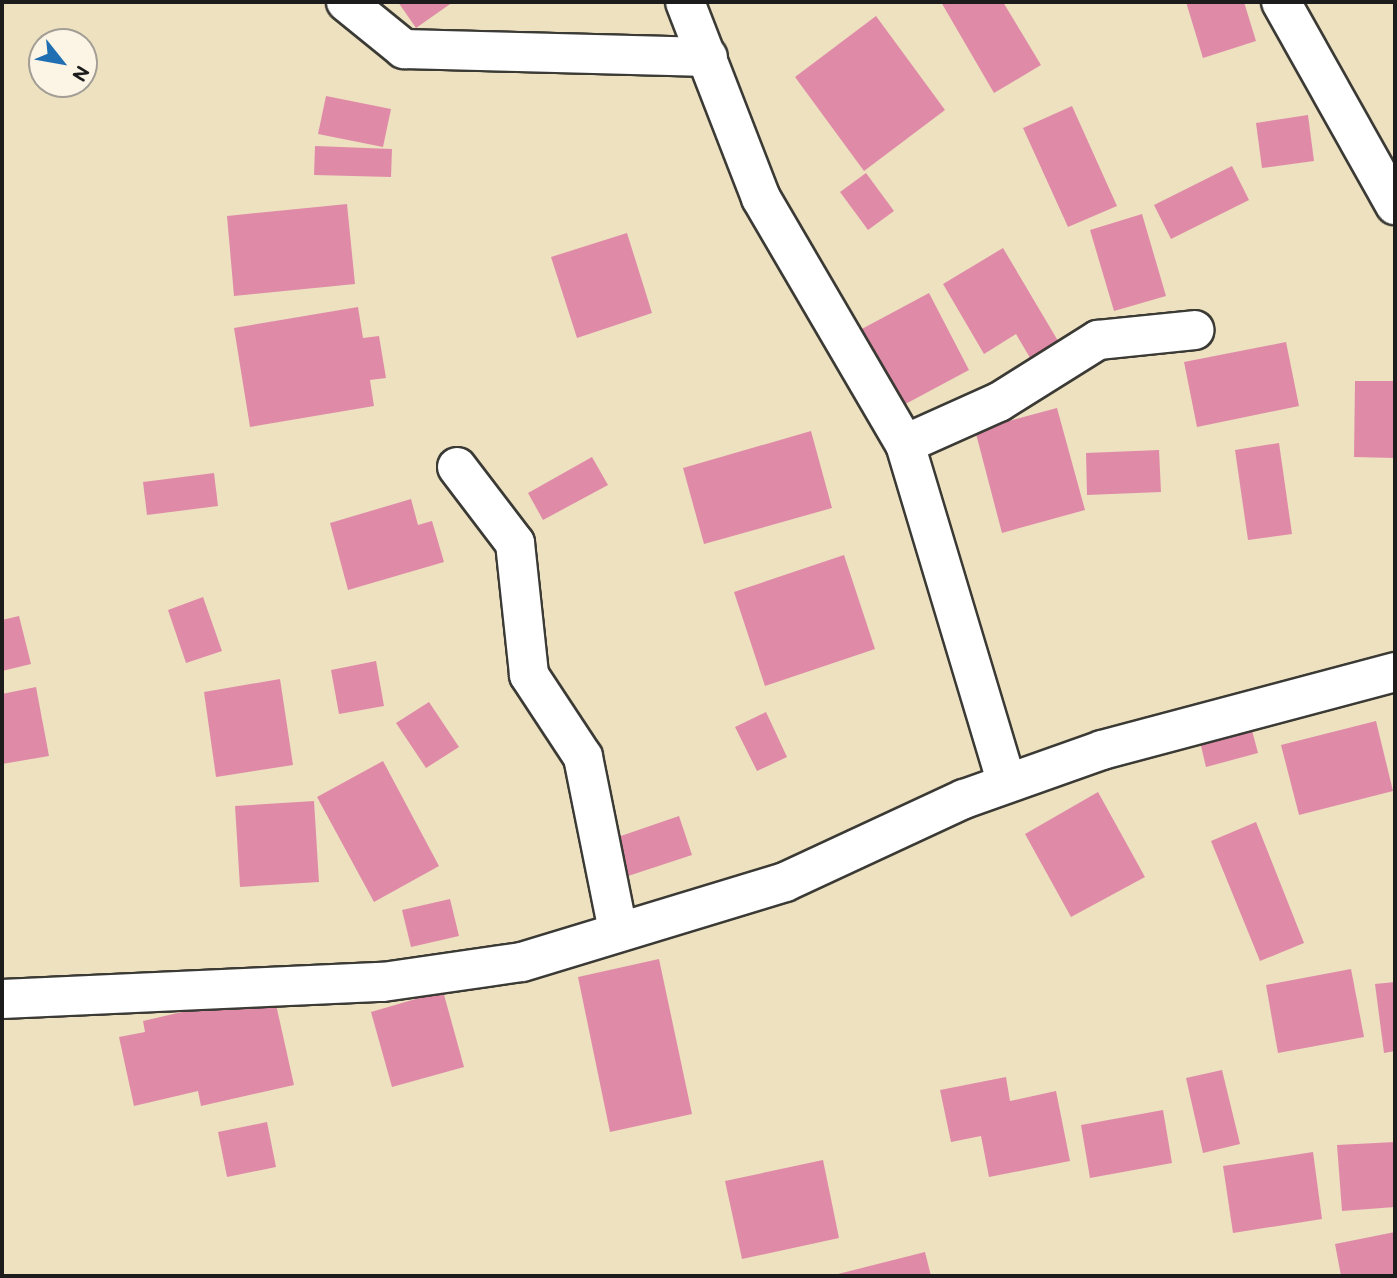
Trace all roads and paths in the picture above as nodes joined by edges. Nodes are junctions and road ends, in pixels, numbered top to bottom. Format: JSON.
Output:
{"nodes":[{"id":1,"x":346,"y":2,"type":"edge"},
{"id":2,"x":685,"y":2,"type":"edge"},
{"id":3,"x":1281,"y":2,"type":"edge"},
{"id":4,"x":708,"y":57,"type":"junction"},
{"id":5,"x":1395,"y":205,"type":"edge"},
{"id":6,"x":1194,"y":330,"type":"dead end"},
{"id":7,"x":905,"y":444,"type":"junction"},
{"id":8,"x":457,"y":467,"type":"dead end"},
{"id":9,"x":1395,"y":672,"type":"edge"},
{"id":10,"x":1007,"y":783,"type":"junction"},
{"id":11,"x":618,"y":930,"type":"junction"},
{"id":12,"x":2,"y":999,"type":"edge"}],
"edges":[{"from":1,"to":4,"type":"street"},
{"from":2,"to":4,"type":"street"},
{"from":3,"to":5,"type":"street"},
{"from":4,"to":7,"type":"street"},
{"from":6,"to":7,"type":"street"},
{"from":7,"to":10,"type":"street"},
{"from":8,"to":11,"type":"street"},
{"from":9,"to":10,"type":"street"},
{"from":10,"to":11,"type":"street"},
{"from":11,"to":12,"type":"street"}]}
